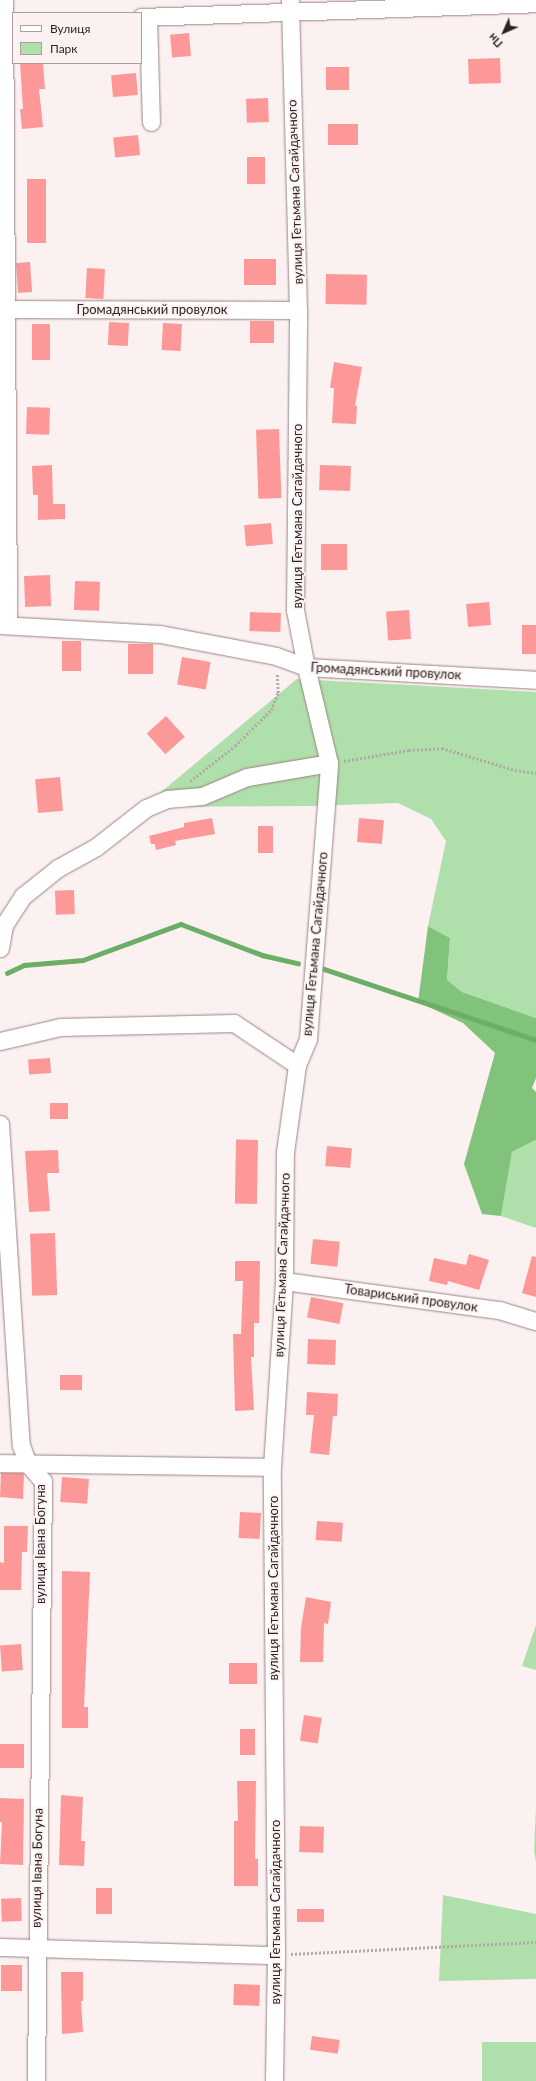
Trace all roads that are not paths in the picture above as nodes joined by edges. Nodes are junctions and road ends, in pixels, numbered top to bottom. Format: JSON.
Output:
{"nodes":[{"id":1,"x":4,"y":0,"type":"edge"},
{"id":2,"x":536,"y":3,"type":"edge"},
{"id":3,"x":290,"y":6,"type":"edge"},
{"id":4,"x":144,"y":17,"type":"edge"},
{"id":5,"x":6,"y":20,"type":"edge"},
{"id":6,"x":152,"y":122,"type":"dead end"},
{"id":7,"x":3,"y":308,"type":"edge"},
{"id":8,"x":298,"y":310,"type":"junction"},
{"id":9,"x":4,"y":625,"type":"edge"},
{"id":10,"x":306,"y":668,"type":"junction"},
{"id":11,"x":536,"y":680,"type":"edge"},
{"id":12,"x":330,"y":764,"type":"junction"},
{"id":13,"x":0,"y":948,"type":"edge"},
{"id":14,"x":0,"y":1041,"type":"edge"},
{"id":15,"x":297,"y":1065,"type":"junction"},
{"id":16,"x":0,"y":1124,"type":"edge"},
{"id":17,"x":284,"y":1281,"type":"junction"},
{"id":18,"x":536,"y":1321,"type":"edge"},
{"id":19,"x":0,"y":1463,"type":"edge"},
{"id":20,"x":28,"y":1464,"type":"junction"},
{"id":21,"x":272,"y":1467,"type":"junction"},
{"id":22,"x":36,"y":1946,"type":"junction"},
{"id":23,"x":0,"y":1947,"type":"edge"},
{"id":24,"x":276,"y":1955,"type":"junction"},
{"id":25,"x":36,"y":2081,"type":"edge"},
{"id":26,"x":274,"y":2081,"type":"edge"}],
"edges":[{"from":1,"to":5,"type":"street"},
{"from":2,"to":3,"type":"street"},
{"from":3,"to":4,"type":"street"},
{"from":3,"to":8,"type":"street","name":"вулиця Гетьмана Сагайдачного"},
{"from":4,"to":6,"type":"street"},
{"from":5,"to":7,"type":"street"},
{"from":7,"to":8,"type":"street","name":"Громадянський провулок"},
{"from":7,"to":9,"type":"street"},
{"from":8,"to":10,"type":"street","name":"вулиця Гетьмана Сагайдачного"},
{"from":9,"to":10,"type":"street","name":"Громадянський провулок"},
{"from":10,"to":11,"type":"street","name":"Громадянський провулок"},
{"from":10,"to":12,"type":"street","name":"вулиця Гетьмана Сагайдачного"},
{"from":12,"to":13,"type":"street"},
{"from":12,"to":15,"type":"street","name":"вулиця Гетьмана Сагайдачного"},
{"from":14,"to":15,"type":"street"},
{"from":15,"to":17,"type":"street","name":"вулиця Гетьмана Сагайдачного"},
{"from":16,"to":20,"type":"street","name":"вулиця Івана Богуна"},
{"from":17,"to":18,"type":"street","name":"Товариський провулок"},
{"from":17,"to":21,"type":"street","name":"вулиця Гетьмана Сагайдачного"},
{"from":19,"to":20,"type":"street"},
{"from":20,"to":21,"type":"street"},
{"from":20,"to":22,"type":"street","name":"вулиця Івана Богуна"},
{"from":21,"to":24,"type":"street","name":"вулиця Гетьмана Сагайдачного"},
{"from":22,"to":23,"type":"street"},
{"from":22,"to":24,"type":"street"},
{"from":22,"to":25,"type":"street","name":"вулиця Івана Богуна"},
{"from":24,"to":26,"type":"street","name":"вулиця Гетьмана Сагайдачного"}]}
